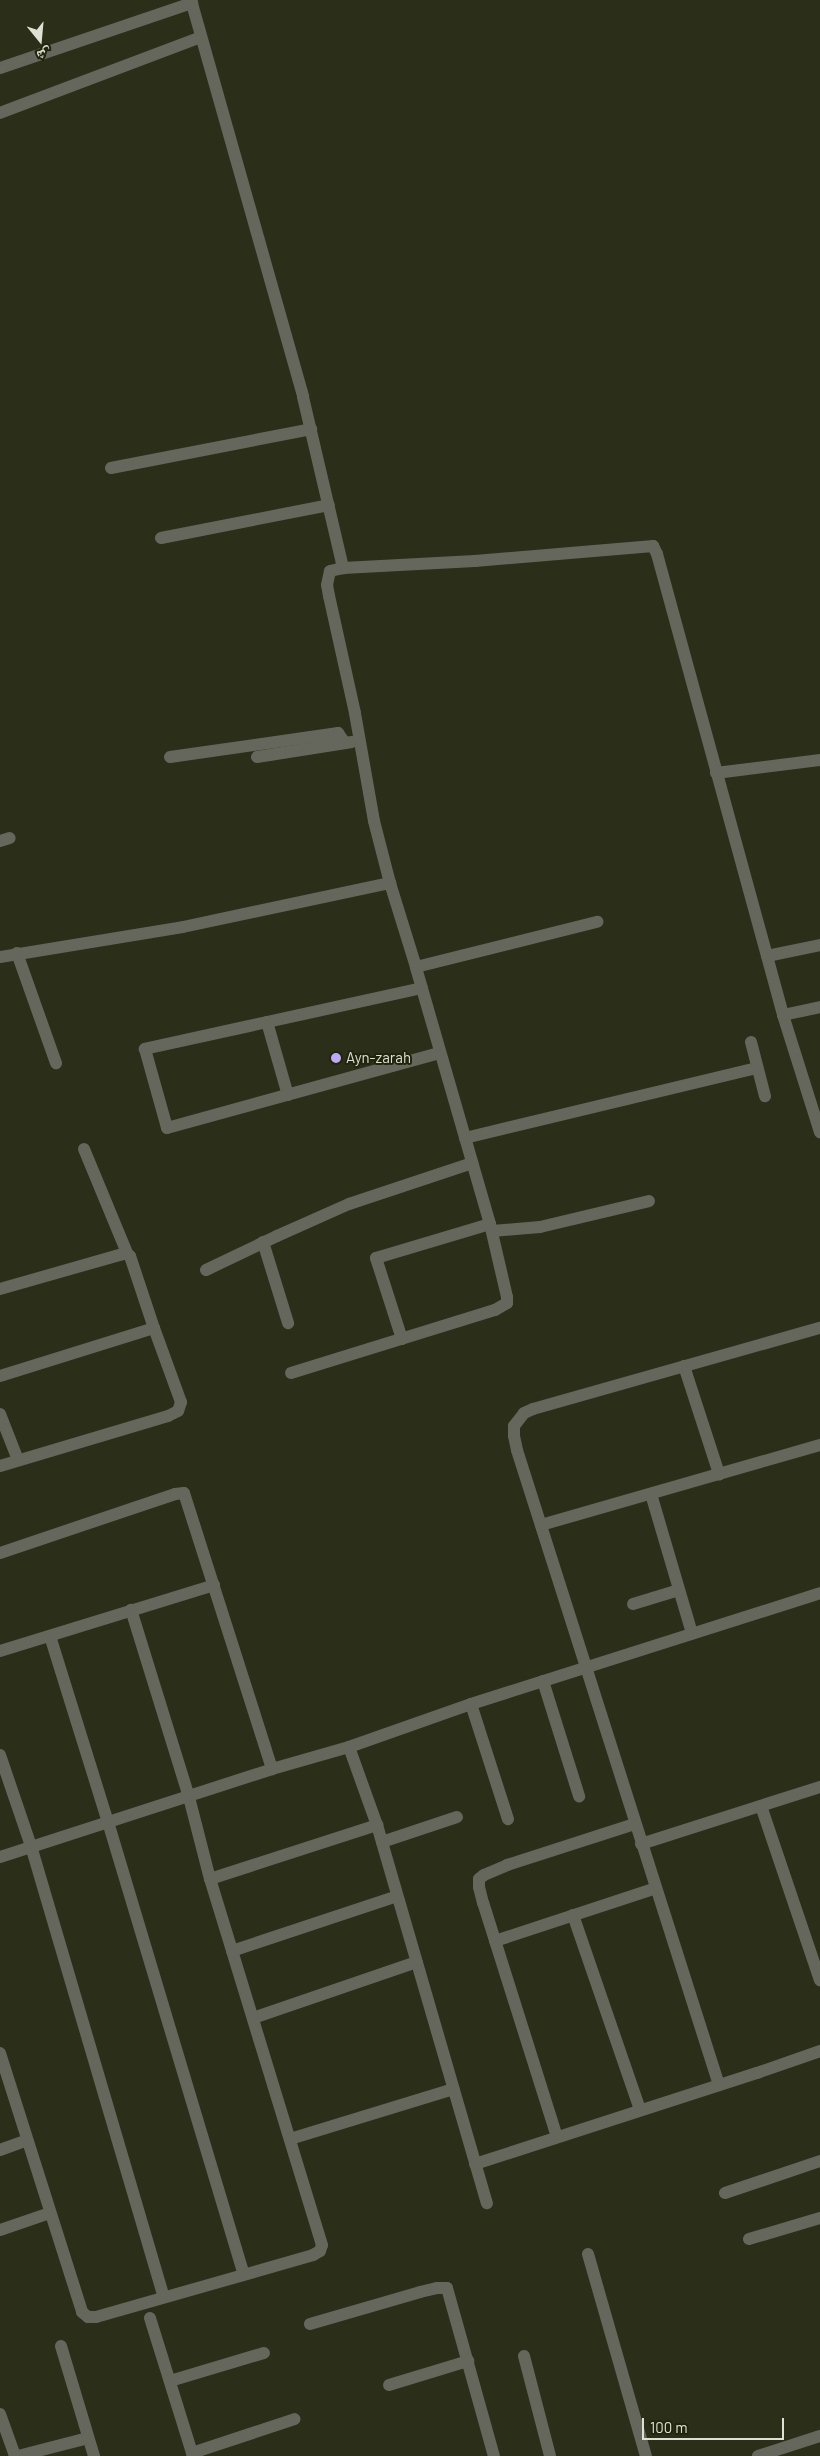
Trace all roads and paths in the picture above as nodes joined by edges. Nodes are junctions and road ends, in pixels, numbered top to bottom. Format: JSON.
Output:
{"nodes":[{"id":1,"x":192,"y":1,"type":"edge"},
{"id":2,"x":201,"y":37,"type":"junction"},
{"id":3,"x":0,"y":68,"type":"edge"},
{"id":4,"x":0,"y":113,"type":"edge"},
{"id":5,"x":311,"y":429,"type":"junction"},
{"id":6,"x":110,"y":468,"type":"dead end"},
{"id":7,"x":329,"y":505,"type":"junction"},
{"id":8,"x":161,"y":538,"type":"dead end"},
{"id":9,"x":343,"y":568,"type":"junction"},
{"id":10,"x":360,"y":740,"type":"junction"},
{"id":11,"x":345,"y":743,"type":"junction"},
{"id":12,"x":257,"y":757,"type":"dead end"},
{"id":13,"x":170,"y":758,"type":"dead end"},
{"id":14,"x":820,"y":760,"type":"edge"},
{"id":15,"x":716,"y":773,"type":"junction"},
{"id":16,"x":390,"y":883,"type":"junction"},
{"id":17,"x":597,"y":922,"type":"dead end"},
{"id":18,"x":820,"y":945,"type":"edge"},
{"id":19,"x":17,"y":953,"type":"junction"},
{"id":20,"x":767,"y":956,"type":"junction"},
{"id":21,"x":0,"y":957,"type":"edge"},
{"id":22,"x":416,"y":967,"type":"junction"},
{"id":23,"x":422,"y":988,"type":"junction"},
{"id":24,"x":820,"y":1007,"type":"edge"},
{"id":25,"x":783,"y":1015,"type":"junction"},
{"id":26,"x":267,"y":1022,"type":"junction"},
{"id":27,"x":750,"y":1042,"type":"dead end"},
{"id":28,"x":440,"y":1053,"type":"junction"},
{"id":29,"x":56,"y":1063,"type":"dead end"},
{"id":30,"x":757,"y":1068,"type":"junction"},
{"id":31,"x":288,"y":1095,"type":"junction"},
{"id":32,"x":764,"y":1096,"type":"dead end"},
{"id":33,"x":820,"y":1132,"type":"edge"},
{"id":34,"x":465,"y":1138,"type":"junction"},
{"id":35,"x":84,"y":1149,"type":"dead end"},
{"id":36,"x":472,"y":1163,"type":"junction"},
{"id":37,"x":649,"y":1202,"type":"dead end"},
{"id":38,"x":491,"y":1228,"type":"junction"},
{"id":39,"x":263,"y":1242,"type":"junction"},
{"id":40,"x":128,"y":1254,"type":"junction"},
{"id":41,"x":206,"y":1270,"type":"dead end"},
{"id":42,"x":0,"y":1290,"type":"edge"},
{"id":43,"x":288,"y":1324,"type":"dead end"},
{"id":44,"x":154,"y":1328,"type":"junction"},
{"id":45,"x":820,"y":1328,"type":"edge"},
{"id":46,"x":402,"y":1339,"type":"junction"},
{"id":47,"x":684,"y":1366,"type":"junction"},
{"id":48,"x":291,"y":1373,"type":"dead end"},
{"id":49,"x":0,"y":1376,"type":"edge"},
{"id":50,"x":0,"y":1414,"type":"edge"},
{"id":51,"x":820,"y":1445,"type":"edge"},
{"id":52,"x":18,"y":1460,"type":"junction"},
{"id":53,"x":0,"y":1466,"type":"edge"},
{"id":54,"x":719,"y":1474,"type":"junction"},
{"id":55,"x":651,"y":1494,"type":"junction"},
{"id":56,"x":542,"y":1525,"type":"junction"},
{"id":57,"x":0,"y":1552,"type":"edge"},
{"id":58,"x":214,"y":1584,"type":"junction"},
{"id":59,"x":679,"y":1590,"type":"junction"},
{"id":60,"x":820,"y":1592,"type":"edge"},
{"id":61,"x":633,"y":1604,"type":"dead end"},
{"id":62,"x":131,"y":1610,"type":"junction"},
{"id":63,"x":692,"y":1633,"type":"junction"},
{"id":64,"x":50,"y":1636,"type":"junction"},
{"id":65,"x":0,"y":1652,"type":"edge"},
{"id":66,"x":586,"y":1667,"type":"junction"},
{"id":67,"x":543,"y":1681,"type":"junction"},
{"id":68,"x":471,"y":1704,"type":"junction"},
{"id":69,"x":350,"y":1747,"type":"junction"},
{"id":70,"x":0,"y":1755,"type":"edge"},
{"id":71,"x":272,"y":1769,"type":"junction"},
{"id":72,"x":820,"y":1787,"type":"edge"},
{"id":73,"x":579,"y":1796,"type":"dead end"},
{"id":74,"x":189,"y":1797,"type":"junction"},
{"id":75,"x":761,"y":1806,"type":"junction"},
{"id":76,"x":457,"y":1817,"type":"dead end"},
{"id":77,"x":508,"y":1819,"type":"dead end"},
{"id":78,"x":108,"y":1822,"type":"junction"},
{"id":79,"x":635,"y":1824,"type":"junction"},
{"id":80,"x":377,"y":1825,"type":"junction"},
{"id":81,"x":382,"y":1842,"type":"junction"},
{"id":82,"x":642,"y":1844,"type":"junction"},
{"id":83,"x":31,"y":1846,"type":"junction"},
{"id":84,"x":0,"y":1857,"type":"edge"},
{"id":85,"x":210,"y":1879,"type":"junction"},
{"id":86,"x":656,"y":1888,"type":"junction"},
{"id":87,"x":397,"y":1896,"type":"junction"},
{"id":88,"x":574,"y":1915,"type":"junction"},
{"id":89,"x":496,"y":1941,"type":"junction"},
{"id":90,"x":232,"y":1951,"type":"junction"},
{"id":91,"x":417,"y":1962,"type":"junction"},
{"id":92,"x":820,"y":1980,"type":"edge"},
{"id":93,"x":253,"y":2018,"type":"junction"},
{"id":94,"x":820,"y":2050,"type":"edge"},
{"id":95,"x":0,"y":2053,"type":"edge"},
{"id":96,"x":2,"y":2070,"type":"edge"},
{"id":97,"x":719,"y":2085,"type":"junction"},
{"id":98,"x":454,"y":2089,"type":"junction"},
{"id":99,"x":640,"y":2110,"type":"junction"},
{"id":100,"x":557,"y":2137,"type":"junction"},
{"id":101,"x":290,"y":2139,"type":"junction"},
{"id":102,"x":27,"y":2140,"type":"junction"},
{"id":103,"x":0,"y":2150,"type":"edge"},
{"id":104,"x":820,"y":2161,"type":"edge"},
{"id":105,"x":475,"y":2164,"type":"junction"},
{"id":106,"x":725,"y":2193,"type":"dead end"},
{"id":107,"x":487,"y":2203,"type":"dead end"},
{"id":108,"x":50,"y":2212,"type":"junction"},
{"id":109,"x":820,"y":2218,"type":"edge"},
{"id":110,"x":0,"y":2230,"type":"edge"},
{"id":111,"x":749,"y":2239,"type":"dead end"},
{"id":112,"x":588,"y":2254,"type":"dead end"},
{"id":113,"x":244,"y":2274,"type":"junction"},
{"id":114,"x":164,"y":2297,"type":"junction"},
{"id":115,"x":150,"y":2318,"type":"dead end"},
{"id":116,"x":310,"y":2324,"type":"dead end"},
{"id":117,"x":61,"y":2346,"type":"dead end"},
{"id":118,"x":264,"y":2353,"type":"dead end"},
{"id":119,"x":524,"y":2356,"type":"dead end"},
{"id":120,"x":468,"y":2361,"type":"junction"},
{"id":121,"x":170,"y":2382,"type":"junction"},
{"id":122,"x":389,"y":2385,"type":"dead end"},
{"id":123,"x":0,"y":2414,"type":"edge"},
{"id":124,"x":295,"y":2419,"type":"dead end"},
{"id":125,"x":820,"y":2436,"type":"edge"},
{"id":126,"x":88,"y":2438,"type":"junction"},
{"id":127,"x":193,"y":2455,"type":"edge"},
{"id":128,"x":16,"y":2456,"type":"edge"},
{"id":129,"x":94,"y":2456,"type":"edge"},
{"id":130,"x":494,"y":2456,"type":"edge"},
{"id":131,"x":550,"y":2456,"type":"edge"},
{"id":132,"x":646,"y":2456,"type":"edge"},
{"id":133,"x":758,"y":2456,"type":"edge"}],
"edges":[{"from":1,"to":2,"type":"street"},
{"from":1,"to":3,"type":"street"},
{"from":2,"to":4,"type":"street"},
{"from":2,"to":5,"type":"street"},
{"from":5,"to":6,"type":"street"},
{"from":5,"to":7,"type":"street"},
{"from":7,"to":8,"type":"street"},
{"from":7,"to":9,"type":"street"},
{"from":9,"to":10,"type":"street"},
{"from":9,"to":15,"type":"street"},
{"from":10,"to":11,"type":"street"},
{"from":10,"to":16,"type":"street"},
{"from":11,"to":12,"type":"street"},
{"from":11,"to":13,"type":"street"},
{"from":14,"to":15,"type":"street"},
{"from":15,"to":20,"type":"street"},
{"from":16,"to":19,"type":"street"},
{"from":16,"to":22,"type":"street"},
{"from":17,"to":22,"type":"street"},
{"from":18,"to":20,"type":"street"},
{"from":19,"to":21,"type":"street"},
{"from":19,"to":29,"type":"street"},
{"from":20,"to":25,"type":"street"},
{"from":22,"to":23,"type":"street"},
{"from":23,"to":26,"type":"street"},
{"from":23,"to":28,"type":"street"},
{"from":24,"to":25,"type":"street"},
{"from":25,"to":33,"type":"street"},
{"from":26,"to":31,"type":"street"},
{"from":26,"to":31,"type":"street"},
{"from":27,"to":30,"type":"street"},
{"from":28,"to":31,"type":"street"},
{"from":28,"to":34,"type":"street"},
{"from":30,"to":32,"type":"street"},
{"from":30,"to":34,"type":"street"},
{"from":34,"to":36,"type":"street"},
{"from":35,"to":40,"type":"street"},
{"from":36,"to":38,"type":"street"},
{"from":36,"to":39,"type":"street"},
{"from":37,"to":38,"type":"street"},
{"from":38,"to":46,"type":"street"},
{"from":38,"to":46,"type":"street"},
{"from":39,"to":41,"type":"street"},
{"from":39,"to":43,"type":"street"},
{"from":40,"to":42,"type":"street"},
{"from":40,"to":44,"type":"street"},
{"from":44,"to":49,"type":"street"},
{"from":44,"to":52,"type":"street"},
{"from":45,"to":47,"type":"street"},
{"from":46,"to":48,"type":"street"},
{"from":47,"to":54,"type":"street"},
{"from":47,"to":56,"type":"street"},
{"from":50,"to":52,"type":"street"},
{"from":51,"to":54,"type":"street"},
{"from":52,"to":53,"type":"street"},
{"from":54,"to":55,"type":"street"},
{"from":55,"to":56,"type":"street"},
{"from":55,"to":59,"type":"street"},
{"from":56,"to":66,"type":"street"},
{"from":57,"to":58,"type":"street"},
{"from":58,"to":62,"type":"street"},
{"from":58,"to":71,"type":"street"},
{"from":59,"to":61,"type":"street"},
{"from":59,"to":63,"type":"street"},
{"from":60,"to":63,"type":"street"},
{"from":62,"to":64,"type":"street"},
{"from":62,"to":74,"type":"street"},
{"from":63,"to":66,"type":"street"},
{"from":64,"to":65,"type":"street"},
{"from":64,"to":78,"type":"street"},
{"from":66,"to":67,"type":"street"},
{"from":66,"to":79,"type":"street"},
{"from":67,"to":68,"type":"street"},
{"from":67,"to":73,"type":"street"},
{"from":68,"to":69,"type":"street"},
{"from":68,"to":77,"type":"street"},
{"from":69,"to":71,"type":"street"},
{"from":69,"to":80,"type":"street"},
{"from":70,"to":83,"type":"street"},
{"from":71,"to":74,"type":"street"},
{"from":72,"to":75,"type":"street"},
{"from":74,"to":78,"type":"street"},
{"from":74,"to":85,"type":"street"},
{"from":75,"to":82,"type":"street"},
{"from":75,"to":92,"type":"street"},
{"from":76,"to":81,"type":"street"},
{"from":78,"to":83,"type":"street"},
{"from":78,"to":113,"type":"street"},
{"from":79,"to":82,"type":"street"},
{"from":79,"to":89,"type":"street"},
{"from":80,"to":81,"type":"street"},
{"from":80,"to":85,"type":"street"},
{"from":81,"to":87,"type":"street"},
{"from":82,"to":86,"type":"street"},
{"from":83,"to":84,"type":"street"},
{"from":83,"to":114,"type":"street"},
{"from":85,"to":90,"type":"street"},
{"from":86,"to":88,"type":"street"},
{"from":86,"to":97,"type":"street"},
{"from":87,"to":90,"type":"street"},
{"from":87,"to":91,"type":"street"},
{"from":88,"to":89,"type":"street"},
{"from":88,"to":99,"type":"street"},
{"from":89,"to":100,"type":"street"},
{"from":90,"to":93,"type":"street"},
{"from":91,"to":93,"type":"street"},
{"from":91,"to":98,"type":"street"},
{"from":93,"to":101,"type":"street"},
{"from":94,"to":97,"type":"street"},
{"from":95,"to":96,"type":"street"},
{"from":96,"to":102,"type":"street"},
{"from":97,"to":99,"type":"street"},
{"from":98,"to":101,"type":"street"},
{"from":98,"to":105,"type":"street"},
{"from":99,"to":100,"type":"street"},
{"from":100,"to":105,"type":"street"},
{"from":101,"to":113,"type":"street"},
{"from":102,"to":103,"type":"street"},
{"from":102,"to":108,"type":"street"},
{"from":104,"to":106,"type":"street"},
{"from":105,"to":107,"type":"street"},
{"from":108,"to":110,"type":"street"},
{"from":108,"to":114,"type":"street"},
{"from":109,"to":111,"type":"street"},
{"from":112,"to":132,"type":"street"},
{"from":113,"to":114,"type":"street"},
{"from":115,"to":121,"type":"street"},
{"from":116,"to":120,"type":"street"},
{"from":117,"to":126,"type":"street"},
{"from":118,"to":121,"type":"street"},
{"from":119,"to":131,"type":"street"},
{"from":120,"to":122,"type":"street"},
{"from":120,"to":130,"type":"street"},
{"from":121,"to":127,"type":"street"},
{"from":123,"to":128,"type":"street"},
{"from":124,"to":127,"type":"street"},
{"from":125,"to":133,"type":"street"},
{"from":126,"to":128,"type":"street"},
{"from":126,"to":129,"type":"street"}]}
